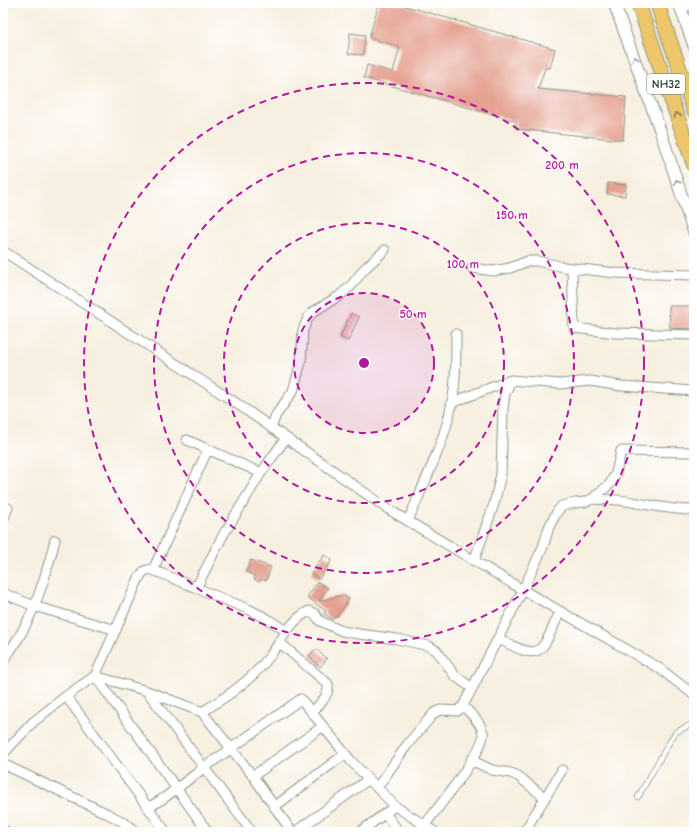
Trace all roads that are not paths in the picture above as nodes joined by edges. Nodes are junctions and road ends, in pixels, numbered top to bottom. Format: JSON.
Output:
{"nodes":[{"id":1,"x":614,"y":3,"type":"edge"},
{"id":2,"x":638,"y":3,"type":"edge"},
{"id":3,"x":657,"y":3,"type":"edge"},
{"id":4,"x":680,"y":4,"type":"edge"},
{"id":5,"x":694,"y":6,"type":"edge"},
{"id":6,"x":694,"y":46,"type":"edge"},
{"id":7,"x":694,"y":111,"type":"edge"},
{"id":8,"x":694,"y":165,"type":"edge"},
{"id":9,"x":694,"y":232,"type":"edge"},
{"id":10,"x":385,"y":250,"type":"dead end"},
{"id":11,"x":3,"y":251,"type":"edge"},
{"id":12,"x":472,"y":268,"type":"dead end"},
{"id":13,"x":572,"y":268,"type":"junction"},
{"id":14,"x":694,"y":275,"type":"edge"},
{"id":15,"x":456,"y":334,"type":"dead end"},
{"id":16,"x":694,"y":334,"type":"edge"},
{"id":17,"x":511,"y":380,"type":"junction"},
{"id":18,"x":694,"y":391,"type":"edge"},
{"id":19,"x":451,"y":403,"type":"junction"},
{"id":20,"x":271,"y":428,"type":"junction"},
{"id":21,"x":286,"y":438,"type":"junction"},
{"id":22,"x":187,"y":440,"type":"dead end"},
{"id":23,"x":208,"y":449,"type":"junction"},
{"id":24,"x":694,"y":452,"type":"edge"},
{"id":25,"x":261,"y":473,"type":"junction"},
{"id":26,"x":592,"y":499,"type":"junction"},
{"id":27,"x":8,"y":508,"type":"dead end"},
{"id":28,"x":694,"y":510,"type":"edge"},
{"id":29,"x":3,"y":520,"type":"edge"},
{"id":30,"x":408,"y":521,"type":"junction"},
{"id":31,"x":55,"y":540,"type":"dead end"},
{"id":32,"x":474,"y":561,"type":"junction"},
{"id":33,"x":153,"y":570,"type":"junction"},
{"id":34,"x":196,"y":588,"type":"junction"},
{"id":35,"x":523,"y":590,"type":"junction"},
{"id":36,"x":3,"y":593,"type":"edge"},
{"id":37,"x":34,"y":606,"type":"junction"},
{"id":38,"x":560,"y":612,"type":"junction"},
{"id":39,"x":116,"y":630,"type":"junction"},
{"id":40,"x":286,"y":632,"type":"junction"},
{"id":41,"x":498,"y":638,"type":"junction"},
{"id":42,"x":279,"y":642,"type":"junction"},
{"id":43,"x":3,"y":662,"type":"edge"},
{"id":44,"x":95,"y":676,"type":"junction"},
{"id":45,"x":472,"y":688,"type":"junction"},
{"id":46,"x":147,"y":691,"type":"junction"},
{"id":47,"x":694,"y":695,"type":"edge"},
{"id":48,"x":66,"y":696,"type":"junction"},
{"id":49,"x":463,"y":706,"type":"junction"},
{"id":50,"x":202,"y":712,"type":"junction"},
{"id":51,"x":312,"y":713,"type":"junction"},
{"id":52,"x":694,"y":723,"type":"edge"},
{"id":53,"x":322,"y":727,"type":"junction"},
{"id":54,"x":231,"y":750,"type":"junction"},
{"id":55,"x":3,"y":754,"type":"edge"},
{"id":56,"x":345,"y":754,"type":"junction"},
{"id":57,"x":472,"y":760,"type":"junction"},
{"id":58,"x":3,"y":764,"type":"edge"},
{"id":59,"x":205,"y":767,"type":"junction"},
{"id":60,"x":562,"y":770,"type":"dead end"},
{"id":61,"x":253,"y":776,"type":"junction"},
{"id":62,"x":369,"y":779,"type":"junction"},
{"id":63,"x":177,"y":788,"type":"junction"},
{"id":64,"x":377,"y":788,"type":"junction"},
{"id":65,"x":638,"y":797,"type":"dead end"},
{"id":66,"x":545,"y":798,"type":"junction"},
{"id":67,"x":395,"y":806,"type":"junction"},
{"id":68,"x":274,"y":807,"type":"junction"},
{"id":69,"x":148,"y":808,"type":"junction"},
{"id":70,"x":385,"y":813,"type":"junction"},
{"id":71,"x":424,"y":826,"type":"junction"},
{"id":72,"x":3,"y":830,"type":"edge"},
{"id":73,"x":7,"y":832,"type":"edge"},
{"id":74,"x":137,"y":832,"type":"edge"},
{"id":75,"x":166,"y":832,"type":"edge"},
{"id":76,"x":208,"y":832,"type":"edge"},
{"id":77,"x":252,"y":832,"type":"edge"},
{"id":78,"x":292,"y":832,"type":"edge"},
{"id":79,"x":295,"y":832,"type":"edge"},
{"id":80,"x":360,"y":832,"type":"edge"},
{"id":81,"x":399,"y":832,"type":"edge"},
{"id":82,"x":435,"y":832,"type":"edge"},
{"id":83,"x":524,"y":832,"type":"edge"}],
"edges":[{"from":9,"to":1,"type":"street","one_way":true},
{"from":8,"to":2,"type":"highway","number":"NH32","one_way":true},
{"from":3,"to":7,"type":"highway","number":"NH32"},
{"from":4,"to":5,"type":"street"},
{"from":4,"to":6,"type":"street"},
{"from":10,"to":20,"type":"street"},
{"from":11,"to":20,"type":"street"},
{"from":12,"to":13,"type":"street"},
{"from":13,"to":14,"type":"street"},
{"from":13,"to":16,"type":"street"},
{"from":15,"to":19,"type":"street"},
{"from":17,"to":18,"type":"street"},
{"from":17,"to":19,"type":"street"},
{"from":17,"to":32,"type":"street"},
{"from":19,"to":30,"type":"street"},
{"from":20,"to":21,"type":"street"},
{"from":21,"to":25,"type":"street"},
{"from":21,"to":30,"type":"street"},
{"from":22,"to":23,"type":"street"},
{"from":23,"to":25,"type":"street"},
{"from":23,"to":33,"type":"street"},
{"from":24,"to":26,"type":"street"},
{"from":25,"to":34,"type":"street"},
{"from":26,"to":28,"type":"street"},
{"from":26,"to":35,"type":"street"},
{"from":27,"to":29,"type":"street"},
{"from":30,"to":32,"type":"street"},
{"from":31,"to":37,"type":"street"},
{"from":32,"to":35,"type":"street"},
{"from":33,"to":34,"type":"street"},
{"from":33,"to":39,"type":"street"},
{"from":34,"to":40,"type":"street"},
{"from":35,"to":38,"type":"street"},
{"from":35,"to":41,"type":"street"},
{"from":36,"to":37,"type":"street"},
{"from":37,"to":39,"type":"street"},
{"from":37,"to":43,"type":"street"},
{"from":38,"to":41,"type":"street"},
{"from":38,"to":47,"type":"street"},
{"from":39,"to":44,"type":"street"},
{"from":40,"to":42,"type":"street"},
{"from":40,"to":45,"type":"street"},
{"from":41,"to":45,"type":"street"},
{"from":42,"to":50,"type":"street"},
{"from":42,"to":51,"type":"street"},
{"from":44,"to":46,"type":"street"},
{"from":44,"to":48,"type":"street"},
{"from":44,"to":63,"type":"street"},
{"from":45,"to":49,"type":"street"},
{"from":46,"to":50,"type":"street"},
{"from":46,"to":59,"type":"street"},
{"from":48,"to":55,"type":"street"},
{"from":48,"to":69,"type":"street"},
{"from":49,"to":57,"type":"street"},
{"from":49,"to":64,"type":"street"},
{"from":50,"to":54,"type":"street"},
{"from":51,"to":53,"type":"street"},
{"from":51,"to":54,"type":"street"},
{"from":52,"to":65,"type":"lane"},
{"from":53,"to":56,"type":"street"},
{"from":53,"to":61,"type":"street"},
{"from":54,"to":59,"type":"street"},
{"from":54,"to":61,"type":"street"},
{"from":56,"to":62,"type":"street"},
{"from":56,"to":68,"type":"street"},
{"from":57,"to":66,"type":"street"},
{"from":57,"to":71,"type":"street"},
{"from":58,"to":74,"type":"street"},
{"from":59,"to":63,"type":"street"},
{"from":59,"to":77,"type":"street"},
{"from":60,"to":66,"type":"street"},
{"from":61,"to":68,"type":"street"},
{"from":62,"to":64,"type":"street"},
{"from":62,"to":79,"type":"street"},
{"from":63,"to":69,"type":"street"},
{"from":63,"to":76,"type":"street"},
{"from":64,"to":67,"type":"street"},
{"from":66,"to":83,"type":"street"},
{"from":67,"to":70,"type":"street"},
{"from":67,"to":71,"type":"street"},
{"from":68,"to":78,"type":"street"},
{"from":69,"to":75,"type":"street"},
{"from":70,"to":80,"type":"street"},
{"from":70,"to":81,"type":"street"},
{"from":71,"to":82,"type":"street"},
{"from":72,"to":73,"type":"street"}]}
